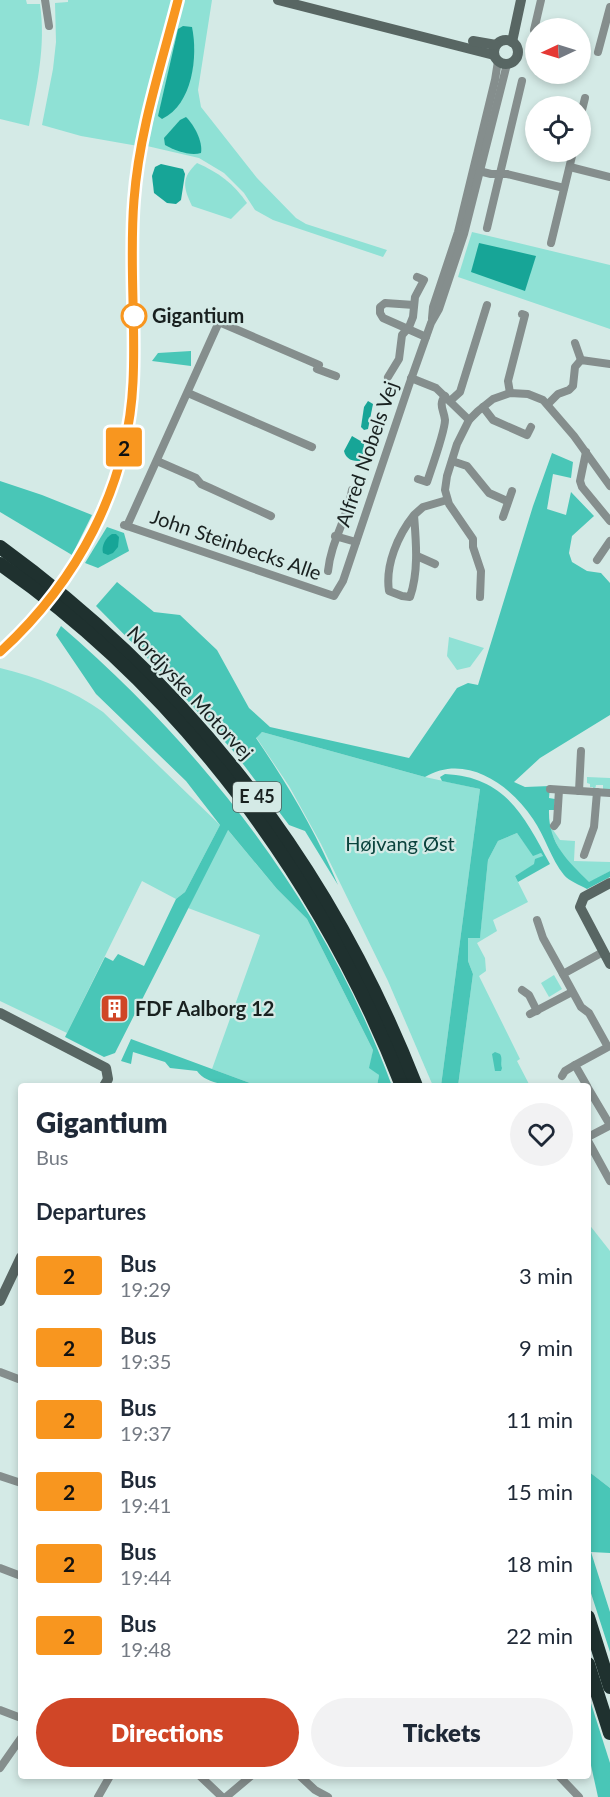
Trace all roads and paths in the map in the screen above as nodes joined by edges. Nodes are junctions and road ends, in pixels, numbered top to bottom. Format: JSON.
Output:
{"nodes":[{"id":1,"x":45,"y":0,"type":"edge"},
{"id":2,"x":51,"y":0,"type":"edge"},
{"id":3,"x":278,"y":0,"type":"edge"},
{"id":4,"x":515,"y":0,"type":"edge"},
{"id":5,"x":521,"y":0,"type":"edge"},
{"id":6,"x":541,"y":0,"type":"edge"},
{"id":7,"x":294,"y":1,"type":"edge"},
{"id":8,"x":610,"y":7,"type":"edge"},
{"id":9,"x":537,"y":18,"type":"edge"},
{"id":10,"x":502,"y":51,"type":"junction"},
{"id":11,"x":598,"y":52,"type":"dead end"},
{"id":12,"x":522,"y":81,"type":"dead end"},
{"id":13,"x":571,"y":162,"type":"edge"},
{"id":14,"x":570,"y":167,"type":"junction"},
{"id":15,"x":477,"y":171,"type":"junction"},
{"id":16,"x":500,"y":174,"type":"junction"},
{"id":17,"x":610,"y":177,"type":"edge"},
{"id":18,"x":564,"y":188,"type":"junction"},
{"id":19,"x":487,"y":228,"type":"dead end"},
{"id":20,"x":551,"y":243,"type":"dead end"},
{"id":21,"x":417,"y":277,"type":"dead end"},
{"id":22,"x":414,"y":305,"type":"junction"},
{"id":23,"x":487,"y":305,"type":"dead end"},
{"id":24,"x":524,"y":314,"type":"dead end"},
{"id":25,"x":406,"y":329,"type":"junction"},
{"id":26,"x":426,"y":337,"type":"junction"},
{"id":27,"x":574,"y":343,"type":"dead end"},
{"id":28,"x":580,"y":360,"type":"junction"},
{"id":29,"x":610,"y":364,"type":"edge"},
{"id":30,"x":336,"y":376,"type":"dead end"},
{"id":31,"x":388,"y":377,"type":"dead end"},
{"id":32,"x":411,"y":378,"type":"junction"},
{"id":33,"x":188,"y":393,"type":"junction"},
{"id":34,"x":510,"y":393,"type":"junction"},
{"id":35,"x":447,"y":399,"type":"junction"},
{"id":36,"x":548,"y":404,"type":"junction"},
{"id":37,"x":483,"y":407,"type":"junction"},
{"id":38,"x":469,"y":420,"type":"junction"},
{"id":39,"x":531,"y":427,"type":"dead end"},
{"id":40,"x":312,"y":447,"type":"dead end"},
{"id":41,"x":586,"y":452,"type":"junction"},
{"id":42,"x":157,"y":461,"type":"junction"},
{"id":43,"x":452,"y":461,"type":"junction"},
{"id":44,"x":418,"y":479,"type":"dead end"},
{"id":45,"x":610,"y":486,"type":"edge"},
{"id":46,"x":352,"y":490,"type":"dead end"},
{"id":47,"x":512,"y":491,"type":"dead end"},
{"id":48,"x":447,"y":500,"type":"junction"},
{"id":49,"x":507,"y":501,"type":"junction"},
{"id":50,"x":414,"y":515,"type":"junction"},
{"id":51,"x":271,"y":516,"type":"dead end"},
{"id":52,"x":503,"y":517,"type":"dead end"},
{"id":53,"x":610,"y":521,"type":"edge"},
{"id":54,"x":335,"y":536,"type":"junction"},
{"id":55,"x":610,"y":541,"type":"edge"},
{"id":56,"x":356,"y":542,"type":"junction"},
{"id":57,"x":0,"y":546,"type":"edge"},
{"id":58,"x":417,"y":556,"type":"junction"},
{"id":59,"x":597,"y":560,"type":"dead end"},
{"id":60,"x":0,"y":564,"type":"edge"},
{"id":61,"x":435,"y":564,"type":"dead end"},
{"id":62,"x":328,"y":572,"type":"dead end"},
{"id":63,"x":0,"y":575,"type":"edge"},
{"id":64,"x":334,"y":596,"type":"joint"},
{"id":65,"x":480,"y":597,"type":"dead end"},
{"id":66,"x":203,"y":751,"type":"junction"},
{"id":67,"x":581,"y":752,"type":"dead end"},
{"id":68,"x":550,"y":789,"type":"dead end"},
{"id":69,"x":559,"y":790,"type":"junction"},
{"id":70,"x":579,"y":791,"type":"junction"},
{"id":71,"x":597,"y":792,"type":"junction"},
{"id":72,"x":610,"y":793,"type":"edge"},
{"id":73,"x":554,"y":826,"type":"dead end"},
{"id":74,"x":584,"y":855,"type":"dead end"},
{"id":75,"x":610,"y":883,"type":"edge"},
{"id":76,"x":537,"y":920,"type":"dead end"},
{"id":77,"x":603,"y":952,"type":"junction"},
{"id":78,"x":610,"y":964,"type":"edge"},
{"id":79,"x":563,"y":974,"type":"junction"},
{"id":80,"x":522,"y":990,"type":"dead end"},
{"id":81,"x":572,"y":992,"type":"junction"},
{"id":82,"x":0,"y":1013,"type":"edge"},
{"id":83,"x":609,"y":1049,"type":"edge"},
{"id":84,"x":575,"y":1065,"type":"junction"},
{"id":85,"x":562,"y":1076,"type":"dead end"},
{"id":86,"x":106,"y":1083,"type":"edge"},
{"id":87,"x":401,"y":1083,"type":"edge"},
{"id":88,"x":415,"y":1083,"type":"edge"},
{"id":89,"x":585,"y":1083,"type":"edge"},
{"id":90,"x":591,"y":1093,"type":"edge"},
{"id":91,"x":610,"y":1125,"type":"edge"},
{"id":92,"x":591,"y":1137,"type":"edge"},
{"id":93,"x":591,"y":1145,"type":"edge"},
{"id":94,"x":610,"y":1181,"type":"edge"},
{"id":95,"x":18,"y":1263,"type":"edge"},
{"id":96,"x":0,"y":1301,"type":"edge"},
{"id":97,"x":0,"y":1372,"type":"edge"},
{"id":98,"x":18,"y":1379,"type":"edge"},
{"id":99,"x":0,"y":1476,"type":"edge"},
{"id":100,"x":18,"y":1483,"type":"edge"},
{"id":101,"x":0,"y":1568,"type":"edge"},
{"id":102,"x":18,"y":1575,"type":"edge"},
{"id":103,"x":591,"y":1627,"type":"edge"},
{"id":104,"x":591,"y":1673,"type":"edge"},
{"id":105,"x":610,"y":1687,"type":"edge"},
{"id":106,"x":0,"y":1710,"type":"edge"},
{"id":107,"x":18,"y":1717,"type":"edge"},
{"id":108,"x":610,"y":1732,"type":"edge"},
{"id":109,"x":18,"y":1742,"type":"edge"},
{"id":110,"x":0,"y":1768,"type":"edge"},
{"id":111,"x":108,"y":1779,"type":"edge"},
{"id":112,"x":203,"y":1779,"type":"edge"},
{"id":113,"x":247,"y":1779,"type":"edge"},
{"id":114,"x":303,"y":1779,"type":"edge"},
{"id":115,"x":562,"y":1779,"type":"edge"},
{"id":116,"x":98,"y":1797,"type":"edge"},
{"id":117,"x":224,"y":1797,"type":"edge"},
{"id":118,"x":328,"y":1797,"type":"edge"},
{"id":119,"x":579,"y":1797,"type":"edge"}],
"edges":[{"from":1,"to":2,"type":"street"},
{"from":3,"to":7,"type":"street"},
{"from":4,"to":10,"type":"street","name":"Alfred Nobels Vej"},
{"from":5,"to":10,"type":"street","name":"Alfred Nobels Vej"},
{"from":6,"to":9,"type":"street"},
{"from":7,"to":10,"type":"street"},
{"from":8,"to":11,"type":"street"},
{"from":10,"to":15,"type":"street","name":"Alfred Nobels Vej"},
{"from":12,"to":16,"type":"street"},
{"from":13,"to":14,"type":"street"},
{"from":14,"to":17,"type":"street"},
{"from":14,"to":18,"type":"street"},
{"from":15,"to":16,"type":"street"},
{"from":15,"to":26,"type":"street","name":"Alfred Nobels Vej"},
{"from":16,"to":18,"type":"street"},
{"from":16,"to":19,"type":"street"},
{"from":18,"to":20,"type":"street"},
{"from":21,"to":22,"type":"street"},
{"from":22,"to":25,"type":"street"},
{"from":22,"to":25,"type":"street"},
{"from":23,"to":35,"type":"street"},
{"from":24,"to":34,"type":"street"},
{"from":25,"to":26,"type":"street"},
{"from":25,"to":31,"type":"street"},
{"from":26,"to":32,"type":"street","name":"Alfred Nobels Vej"},
{"from":27,"to":28,"type":"street"},
{"from":28,"to":29,"type":"street"},
{"from":28,"to":36,"type":"street"},
{"from":30,"to":33,"type":"street","name":"John Steinbecks Alle"},
{"from":32,"to":35,"type":"street"},
{"from":32,"to":56,"type":"street","name":"Alfred Nobels Vej"},
{"from":33,"to":40,"type":"street"},
{"from":33,"to":42,"type":"street","name":"John Steinbecks Alle"},
{"from":34,"to":36,"type":"street"},
{"from":34,"to":37,"type":"street"},
{"from":35,"to":38,"type":"street"},
{"from":35,"to":44,"type":"street"},
{"from":36,"to":41,"type":"street"},
{"from":37,"to":38,"type":"street"},
{"from":37,"to":39,"type":"street"},
{"from":38,"to":43,"type":"street"},
{"from":41,"to":45,"type":"street"},
{"from":41,"to":53,"type":"street"},
{"from":42,"to":51,"type":"street","name":"John Steinbecks Alle"},
{"from":42,"to":64,"type":"street","name":"John Steinbecks Alle"},
{"from":43,"to":48,"type":"street"},
{"from":43,"to":49,"type":"street"},
{"from":46,"to":54,"type":"street"},
{"from":47,"to":49,"type":"street"},
{"from":48,"to":50,"type":"street"},
{"from":48,"to":65,"type":"street"},
{"from":49,"to":52,"type":"street"},
{"from":50,"to":58,"type":"street"},
{"from":50,"to":58,"type":"street"},
{"from":54,"to":56,"type":"street"},
{"from":54,"to":62,"type":"street"},
{"from":55,"to":59,"type":"street"},
{"from":56,"to":64,"type":"street","name":"Alfred Nobels Vej"},
{"from":57,"to":88,"type":"highway","name":"Nordjyske Motorvej","number":"E 45"},
{"from":58,"to":61,"type":"street"},
{"from":60,"to":66,"type":"highway","name":"Nordjyske Motorvej","number":"E 45"},
{"from":63,"to":66,"type":"highway"},
{"from":66,"to":87,"type":"highway","name":"Nordjyske Motorvej","number":"E 45"},
{"from":67,"to":70,"type":"street"},
{"from":68,"to":69,"type":"street"},
{"from":69,"to":70,"type":"street"},
{"from":69,"to":73,"type":"street"},
{"from":70,"to":71,"type":"street"},
{"from":71,"to":72,"type":"street"},
{"from":71,"to":74,"type":"street"},
{"from":75,"to":77,"type":"street"},
{"from":76,"to":79,"type":"street"},
{"from":77,"to":78,"type":"street"},
{"from":77,"to":79,"type":"street"},
{"from":79,"to":81,"type":"street"},
{"from":80,"to":81,"type":"street"},
{"from":81,"to":83,"type":"street"},
{"from":82,"to":86,"type":"street"},
{"from":83,"to":84,"type":"street"},
{"from":84,"to":85,"type":"street"},
{"from":84,"to":89,"type":"street"},
{"from":90,"to":91,"type":"street"},
{"from":91,"to":92,"type":"street"},
{"from":93,"to":94,"type":"street"},
{"from":95,"to":96,"type":"street"},
{"from":97,"to":98,"type":"street"},
{"from":99,"to":100,"type":"street"},
{"from":101,"to":102,"type":"street"},
{"from":103,"to":105,"type":"highway"},
{"from":104,"to":108,"type":"highway"},
{"from":106,"to":107,"type":"street"},
{"from":109,"to":110,"type":"street"},
{"from":111,"to":116,"type":"street"},
{"from":112,"to":117,"type":"street"},
{"from":113,"to":117,"type":"street"},
{"from":114,"to":118,"type":"street"},
{"from":115,"to":119,"type":"street"}]}
